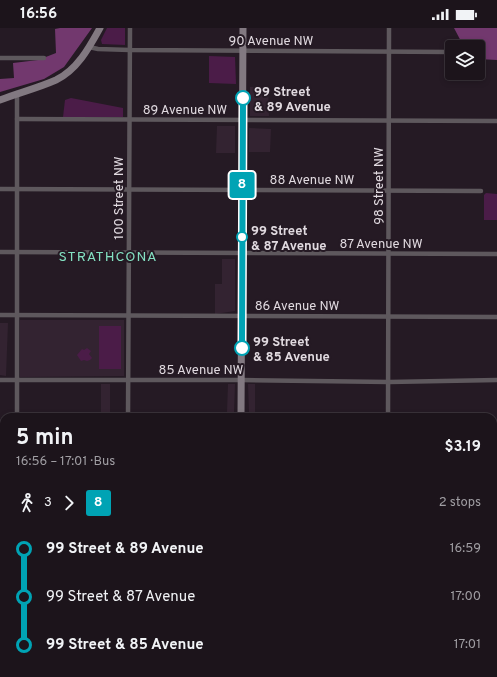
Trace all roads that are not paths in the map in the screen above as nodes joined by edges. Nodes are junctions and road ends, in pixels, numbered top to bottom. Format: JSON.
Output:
{"nodes":[{"id":1,"x":100,"y":28,"type":"edge"},
{"id":2,"x":130,"y":28,"type":"edge"},
{"id":3,"x":243,"y":28,"type":"edge"},
{"id":4,"x":389,"y":28,"type":"edge"},
{"id":5,"x":89,"y":47,"type":"junction"},
{"id":6,"x":130,"y":50,"type":"junction"},
{"id":7,"x":243,"y":50,"type":"junction"},
{"id":8,"x":389,"y":51,"type":"junction"},
{"id":9,"x":445,"y":52,"type":"edge"},
{"id":10,"x":0,"y":58,"type":"edge"},
{"id":11,"x":44,"y":58,"type":"dead end"},
{"id":12,"x":17,"y":93,"type":"junction"},
{"id":13,"x":0,"y":100,"type":"edge"},
{"id":14,"x":17,"y":119,"type":"junction"},
{"id":15,"x":130,"y":120,"type":"junction"},
{"id":16,"x":242,"y":120,"type":"junction"},
{"id":17,"x":389,"y":121,"type":"junction"},
{"id":18,"x":497,"y":121,"type":"edge"},
{"id":19,"x":0,"y":189,"type":"edge"},
{"id":20,"x":17,"y":189,"type":"junction"},
{"id":21,"x":129,"y":189,"type":"junction"},
{"id":22,"x":242,"y":190,"type":"junction"},
{"id":23,"x":389,"y":190,"type":"junction"},
{"id":24,"x":481,"y":191,"type":"dead end"},
{"id":25,"x":0,"y":252,"type":"edge"},
{"id":26,"x":17,"y":252,"type":"junction"},
{"id":27,"x":129,"y":253,"type":"junction"},
{"id":28,"x":242,"y":253,"type":"junction"},
{"id":29,"x":389,"y":254,"type":"junction"},
{"id":30,"x":497,"y":254,"type":"edge"},
{"id":31,"x":0,"y":315,"type":"edge"},
{"id":32,"x":17,"y":315,"type":"junction"},
{"id":33,"x":129,"y":316,"type":"junction"},
{"id":34,"x":242,"y":316,"type":"junction"},
{"id":35,"x":388,"y":316,"type":"junction"},
{"id":36,"x":497,"y":317,"type":"edge"},
{"id":37,"x":0,"y":380,"type":"edge"},
{"id":38,"x":17,"y":380,"type":"junction"},
{"id":39,"x":129,"y":380,"type":"junction"},
{"id":40,"x":242,"y":380,"type":"junction"},
{"id":41,"x":497,"y":380,"type":"edge"},
{"id":42,"x":389,"y":382,"type":"junction"},
{"id":43,"x":17,"y":413,"type":"edge"},
{"id":44,"x":128,"y":413,"type":"edge"},
{"id":45,"x":241,"y":413,"type":"edge"},
{"id":46,"x":388,"y":413,"type":"edge"}],
"edges":[{"from":1,"to":5,"type":"main road"},
{"from":2,"to":6,"type":"street","name":"100 Street NW"},
{"from":3,"to":7,"type":"main road"},
{"from":4,"to":8,"type":"street","name":"98 Street NW"},
{"from":5,"to":6,"type":"street","name":"90 Avenue NW"},
{"from":5,"to":12,"type":"main road"},
{"from":6,"to":7,"type":"street","name":"90 Avenue NW"},
{"from":6,"to":15,"type":"street","name":"100 Street NW"},
{"from":7,"to":8,"type":"street","name":"90 Avenue NW"},
{"from":7,"to":16,"type":"main road"},
{"from":8,"to":9,"type":"street","name":"90 Avenue NW"},
{"from":8,"to":17,"type":"street","name":"98 Street NW"},
{"from":10,"to":11,"type":"street"},
{"from":12,"to":13,"type":"main road"},
{"from":12,"to":14,"type":"street"},
{"from":14,"to":15,"type":"street","name":"89 Avenue NW"},
{"from":14,"to":20,"type":"street"},
{"from":15,"to":16,"type":"street","name":"89 Avenue NW"},
{"from":15,"to":21,"type":"street","name":"100 Street NW"},
{"from":16,"to":17,"type":"street","name":"89 Avenue NW"},
{"from":16,"to":22,"type":"main road"},
{"from":17,"to":18,"type":"street","name":"89 Avenue NW"},
{"from":17,"to":23,"type":"street","name":"98 Street NW"},
{"from":19,"to":20,"type":"street","name":"88 Avenue NW"},
{"from":20,"to":21,"type":"street","name":"88 Avenue NW"},
{"from":20,"to":26,"type":"street"},
{"from":21,"to":22,"type":"street","name":"88 Avenue NW"},
{"from":21,"to":27,"type":"street","name":"100 Street NW"},
{"from":22,"to":23,"type":"street","name":"88 Avenue NW"},
{"from":22,"to":28,"type":"main road"},
{"from":23,"to":24,"type":"street","name":"88 Avenue NW"},
{"from":23,"to":29,"type":"street","name":"98 Street NW"},
{"from":25,"to":26,"type":"street","name":"87 Avenue NW"},
{"from":26,"to":27,"type":"street","name":"87 Avenue NW"},
{"from":26,"to":32,"type":"street"},
{"from":27,"to":28,"type":"street","name":"87 Avenue NW"},
{"from":27,"to":33,"type":"street","name":"100 Street NW"},
{"from":28,"to":29,"type":"street","name":"87 Avenue NW"},
{"from":28,"to":34,"type":"main road"},
{"from":29,"to":30,"type":"street","name":"87 Avenue NW"},
{"from":29,"to":35,"type":"street","name":"98 Street NW"},
{"from":31,"to":32,"type":"street","name":"86 Avenue NW"},
{"from":32,"to":33,"type":"street","name":"86 Avenue NW"},
{"from":32,"to":38,"type":"street"},
{"from":33,"to":34,"type":"street","name":"86 Avenue NW"},
{"from":33,"to":39,"type":"street","name":"100 Street NW"},
{"from":34,"to":35,"type":"street","name":"86 Avenue NW"},
{"from":34,"to":40,"type":"main road"},
{"from":35,"to":36,"type":"street","name":"86 Avenue NW"},
{"from":35,"to":42,"type":"street","name":"98 Street NW"},
{"from":37,"to":38,"type":"street","name":"85 Avenue NW"},
{"from":38,"to":39,"type":"street","name":"85 Avenue NW"},
{"from":38,"to":43,"type":"street"},
{"from":39,"to":40,"type":"street","name":"85 Avenue NW"},
{"from":39,"to":44,"type":"street","name":"100 Street NW"},
{"from":40,"to":42,"type":"street","name":"85 Avenue NW"},
{"from":40,"to":45,"type":"main road"},
{"from":41,"to":42,"type":"street","name":"85 Avenue NW"},
{"from":42,"to":46,"type":"street","name":"98 Street NW"}]}
